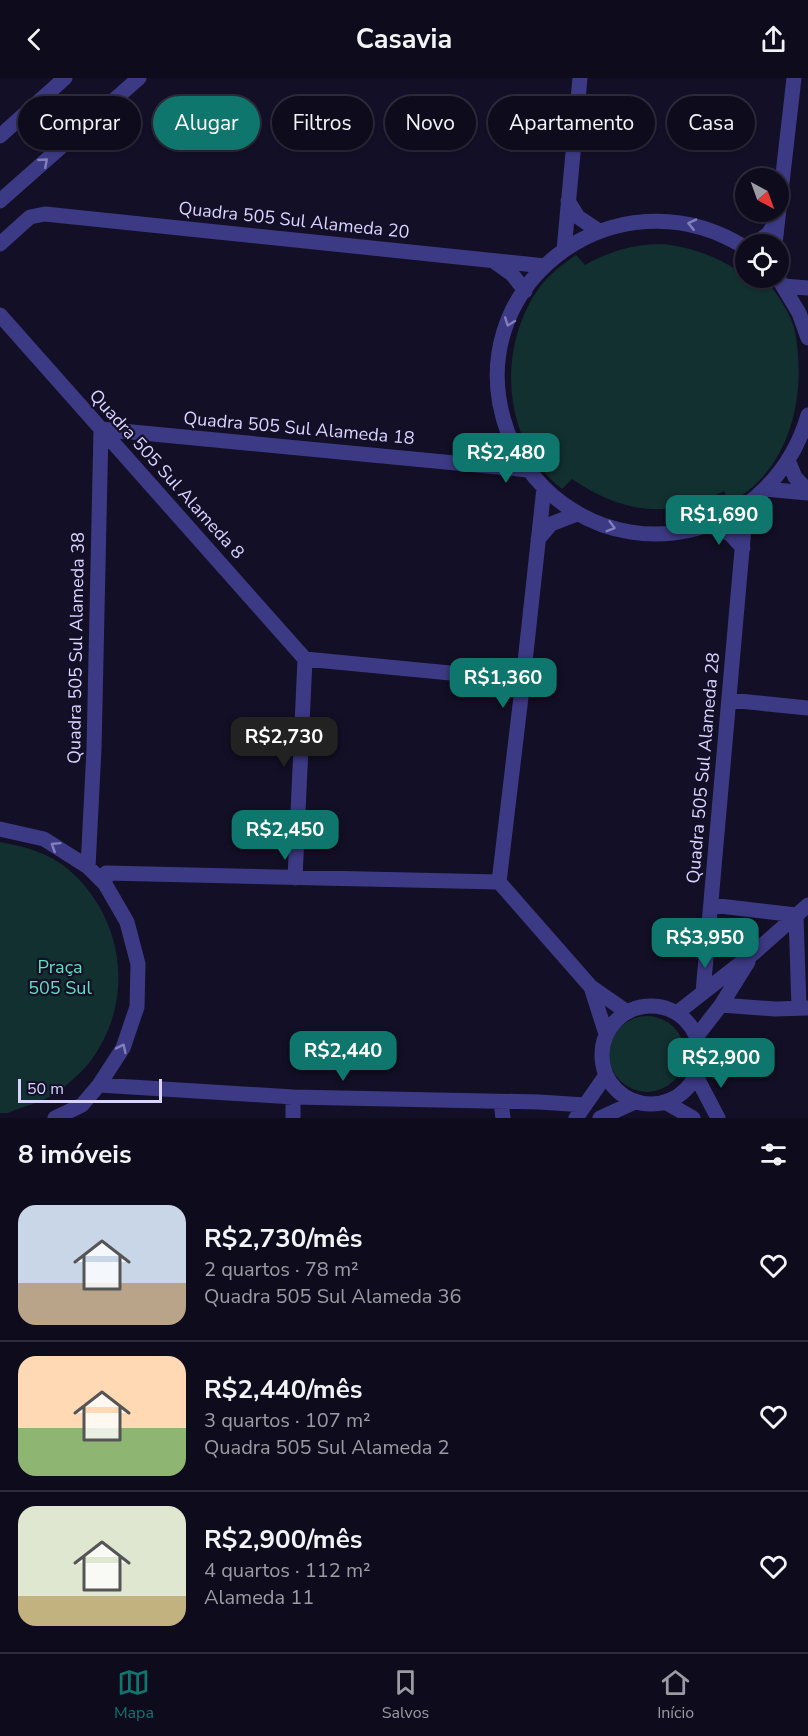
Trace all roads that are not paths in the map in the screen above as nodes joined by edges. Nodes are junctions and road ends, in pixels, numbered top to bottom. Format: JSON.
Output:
{"nodes":[{"id":1,"x":65,"y":78,"type":"edge"},
{"id":2,"x":139,"y":78,"type":"edge"},
{"id":3,"x":580,"y":78,"type":"edge"},
{"id":4,"x":794,"y":78,"type":"edge"},
{"id":5,"x":808,"y":79,"type":"edge"},
{"id":6,"x":0,"y":136,"type":"edge"},
{"id":7,"x":784,"y":168,"type":"edge"},
{"id":8,"x":0,"y":201,"type":"edge"},
{"id":9,"x":568,"y":201,"type":"junction"},
{"id":10,"x":599,"y":231,"type":"junction"},
{"id":11,"x":735,"y":242,"type":"edge"},
{"id":12,"x":0,"y":244,"type":"edge"},
{"id":13,"x":564,"y":250,"type":"junction"},
{"id":14,"x":492,"y":260,"type":"junction"},
{"id":15,"x":545,"y":266,"type":"junction"},
{"id":16,"x":789,"y":284,"type":"edge"},
{"id":17,"x":786,"y":288,"type":"edge"},
{"id":18,"x":808,"y":288,"type":"edge"},
{"id":19,"x":525,"y":291,"type":"junction"},
{"id":20,"x":804,"y":308,"type":"edge"},
{"id":21,"x":0,"y":315,"type":"edge"},
{"id":22,"x":808,"y":338,"type":"edge"},
{"id":23,"x":808,"y":415,"type":"edge"},
{"id":24,"x":101,"y":429,"type":"junction"},
{"id":25,"x":512,"y":442,"type":"junction"},
{"id":26,"x":788,"y":460,"type":"junction"},
{"id":27,"x":486,"y":466,"type":"junction"},
{"id":28,"x":528,"y":470,"type":"junction"},
{"id":29,"x":544,"y":488,"type":"junction"},
{"id":30,"x":765,"y":489,"type":"junction"},
{"id":31,"x":808,"y":492,"type":"edge"},
{"id":32,"x":746,"y":505,"type":"junction"},
{"id":33,"x":577,"y":513,"type":"junction"},
{"id":34,"x":710,"y":524,"type":"junction"},
{"id":35,"x":538,"y":539,"type":"junction"},
{"id":36,"x":743,"y":548,"type":"junction"},
{"id":37,"x":305,"y":660,"type":"junction"},
{"id":38,"x":523,"y":680,"type":"junction"},
{"id":39,"x":729,"y":700,"type":"junction"},
{"id":40,"x":808,"y":708,"type":"edge"},
{"id":41,"x":0,"y":829,"type":"edge"},
{"id":42,"x":88,"y":867,"type":"junction"},
{"id":43,"x":295,"y":878,"type":"junction"},
{"id":44,"x":499,"y":882,"type":"junction"},
{"id":45,"x":105,"y":884,"type":"junction"},
{"id":46,"x":711,"y":905,"type":"junction"},
{"id":47,"x":802,"y":910,"type":"edge"},
{"id":48,"x":755,"y":952,"type":"junction"},
{"id":49,"x":591,"y":987,"type":"junction"},
{"id":50,"x":703,"y":992,"type":"junction"},
{"id":51,"x":721,"y":1005,"type":"junction"},
{"id":52,"x":803,"y":1008,"type":"edge"},
{"id":53,"x":627,"y":1012,"type":"junction"},
{"id":54,"x":677,"y":1012,"type":"junction"},
{"id":55,"x":606,"y":1034,"type":"junction"},
{"id":56,"x":697,"y":1035,"type":"junction"},
{"id":57,"x":606,"y":1075,"type":"junction"},
{"id":58,"x":696,"y":1076,"type":"junction"},
{"id":59,"x":99,"y":1085,"type":"junction"},
{"id":60,"x":293,"y":1097,"type":"junction"},
{"id":61,"x":501,"y":1102,"type":"junction"},
{"id":62,"x":635,"y":1102,"type":"junction"},
{"id":63,"x":665,"y":1102,"type":"junction"},
{"id":64,"x":82,"y":1111,"type":"edge"},
{"id":65,"x":580,"y":1112,"type":"edge"},
{"id":66,"x":55,"y":1118,"type":"edge"},
{"id":67,"x":293,"y":1118,"type":"edge"},
{"id":68,"x":503,"y":1118,"type":"edge"},
{"id":69,"x":600,"y":1118,"type":"edge"},
{"id":70,"x":693,"y":1118,"type":"edge"},
{"id":71,"x":718,"y":1118,"type":"edge"}],
"edges":[{"from":1,"to":6,"type":"street"},
{"from":8,"to":2,"type":"street","one_way":true},
{"from":3,"to":9,"type":"street"},
{"from":4,"to":5,"type":"street"},
{"from":4,"to":7,"type":"street"},
{"from":9,"to":10,"type":"street"},
{"from":9,"to":13,"type":"street"},
{"from":11,"to":10,"type":"street","one_way":true},
{"from":10,"to":13,"type":"street"},
{"from":12,"to":14,"type":"street","name":"Quadra 505 Sul Alameda 20"},
{"from":13,"to":15,"type":"street"},
{"from":14,"to":15,"type":"street","name":"Quadra 505 Sul Alameda 20"},
{"from":14,"to":19,"type":"street"},
{"from":15,"to":19,"type":"street"},
{"from":16,"to":18,"type":"street"},
{"from":17,"to":20,"type":"street"},
{"from":19,"to":25,"type":"street","one_way":true},
{"from":20,"to":22,"type":"street"},
{"from":21,"to":24,"type":"street","name":"Quadra 505 Sul Alameda 8"},
{"from":23,"to":26,"type":"street"},
{"from":24,"to":27,"type":"street","name":"Quadra 505 Sul Alameda 18"},
{"from":24,"to":37,"type":"street","name":"Quadra 505 Sul Alameda 8"},
{"from":24,"to":42,"type":"street","name":"Quadra 505 Sul Alameda 38"},
{"from":25,"to":27,"type":"street"},
{"from":25,"to":28,"type":"street"},
{"from":26,"to":30,"type":"street"},
{"from":26,"to":31,"type":"street"},
{"from":27,"to":28,"type":"street","name":"Quadra 505 Sul Alameda 18"},
{"from":28,"to":29,"type":"street"},
{"from":29,"to":33,"type":"street"},
{"from":29,"to":35,"type":"street"},
{"from":30,"to":31,"type":"street"},
{"from":30,"to":32,"type":"street"},
{"from":32,"to":34,"type":"street"},
{"from":32,"to":36,"type":"street","name":"Quadra 505 Sul Alameda 28"},
{"from":33,"to":34,"type":"street","one_way":true},
{"from":33,"to":35,"type":"street"},
{"from":34,"to":36,"type":"street"},
{"from":35,"to":38,"type":"street"},
{"from":36,"to":39,"type":"street","name":"Quadra 505 Sul Alameda 28"},
{"from":37,"to":38,"type":"street"},
{"from":37,"to":43,"type":"street"},
{"from":38,"to":44,"type":"street"},
{"from":39,"to":40,"type":"street"},
{"from":39,"to":46,"type":"street","name":"Quadra 505 Sul Alameda 28"},
{"from":42,"to":41,"type":"street","one_way":true},
{"from":42,"to":45,"type":"street"},
{"from":43,"to":44,"type":"street"},
{"from":43,"to":45,"type":"street"},
{"from":44,"to":49,"type":"street"},
{"from":59,"to":45,"type":"street","one_way":true},
{"from":46,"to":47,"type":"street"},
{"from":46,"to":50,"type":"street","name":"Quadra 505 Sul Alameda 28"},
{"from":47,"to":48,"type":"street"},
{"from":47,"to":52,"type":"street"},
{"from":48,"to":50,"type":"street"},
{"from":48,"to":51,"type":"street"},
{"from":49,"to":53,"type":"street"},
{"from":49,"to":55,"type":"street"},
{"from":50,"to":54,"type":"street"},
{"from":51,"to":52,"type":"street"},
{"from":51,"to":56,"type":"street"},
{"from":53,"to":54,"type":"street"},
{"from":53,"to":55,"type":"street"},
{"from":54,"to":56,"type":"street"},
{"from":55,"to":57,"type":"street"},
{"from":56,"to":58,"type":"street"},
{"from":57,"to":62,"type":"street"},
{"from":57,"to":65,"type":"street"},
{"from":58,"to":63,"type":"street"},
{"from":58,"to":71,"type":"street"},
{"from":59,"to":60,"type":"street"},
{"from":59,"to":64,"type":"street"},
{"from":60,"to":61,"type":"street"},
{"from":60,"to":67,"type":"street"},
{"from":61,"to":65,"type":"street"},
{"from":61,"to":68,"type":"street"},
{"from":62,"to":63,"type":"street"},
{"from":62,"to":69,"type":"street"},
{"from":63,"to":70,"type":"street"},
{"from":64,"to":66,"type":"street"}]}
